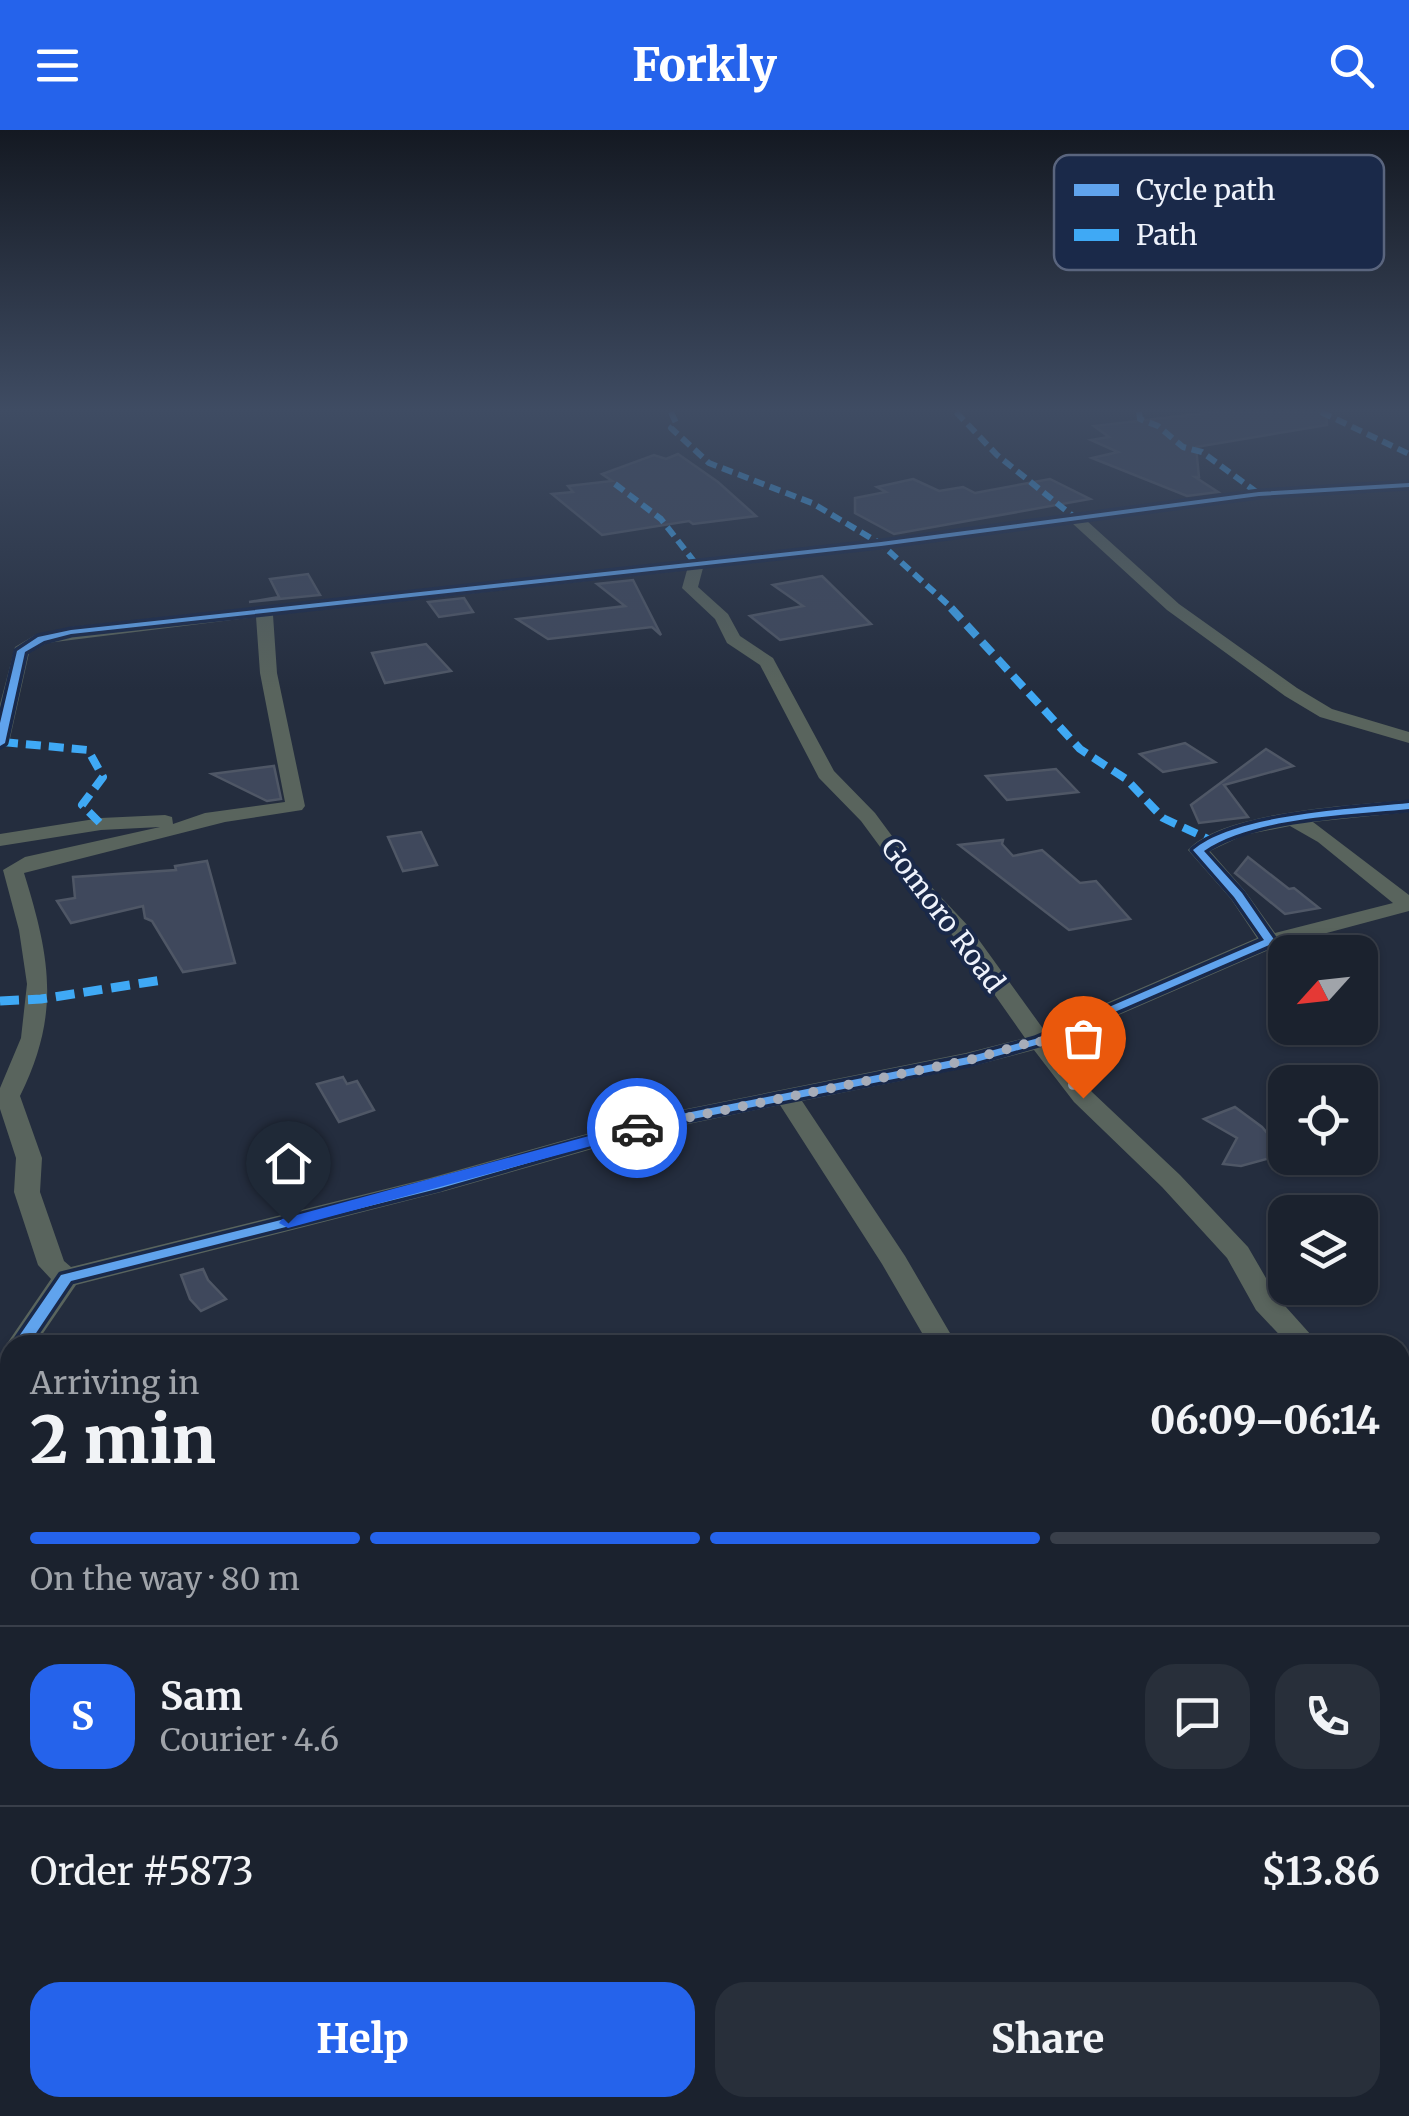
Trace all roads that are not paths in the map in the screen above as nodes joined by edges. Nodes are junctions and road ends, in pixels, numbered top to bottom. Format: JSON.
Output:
{"nodes":[{"id":1,"x":1173,"y":505,"type":"edge"},
{"id":2,"x":1074,"y":517,"type":"junction"},
{"id":3,"x":696,"y":564,"type":"junction"},
{"id":4,"x":265,"y":612,"type":"junction"},
{"id":5,"x":1409,"y":738,"type":"edge"},
{"id":6,"x":0,"y":743,"type":"edge"},
{"id":7,"x":1409,"y":806,"type":"edge"},
{"id":8,"x":218,"y":818,"type":"junction"},
{"id":9,"x":1293,"y":819,"type":"junction"},
{"id":10,"x":0,"y":840,"type":"edge"},
{"id":11,"x":1293,"y":935,"type":"edge"},
{"id":12,"x":1268,"y":938,"type":"edge"},
{"id":13,"x":1268,"y":942,"type":"edge"},
{"id":14,"x":1039,"y":1040,"type":"junction"},
{"id":15,"x":788,"y":1099,"type":"junction"},
{"id":16,"x":66,"y":1278,"type":"junction"},
{"id":17,"x":27,"y":1335,"type":"edge"},
{"id":18,"x":938,"y":1335,"type":"edge"},
{"id":19,"x":1296,"y":1335,"type":"edge"}],
"edges":[{"from":1,"to":2,"type":"street"},
{"from":2,"to":3,"type":"street"},
{"from":2,"to":5,"type":"street"},
{"from":3,"to":4,"type":"street"},
{"from":3,"to":14,"type":"street","name":"Gomoro Road"},
{"from":4,"to":6,"type":"street"},
{"from":4,"to":8,"type":"street"},
{"from":7,"to":9,"type":"street"},
{"from":8,"to":10,"type":"street"},
{"from":8,"to":16,"type":"street"},
{"from":9,"to":11,"type":"street"},
{"from":9,"to":12,"type":"street"},
{"from":13,"to":14,"type":"street"},
{"from":14,"to":15,"type":"street"},
{"from":14,"to":19,"type":"street","name":"Gomoro Road"},
{"from":15,"to":16,"type":"street"},
{"from":15,"to":18,"type":"street"},
{"from":16,"to":17,"type":"street"}]}
